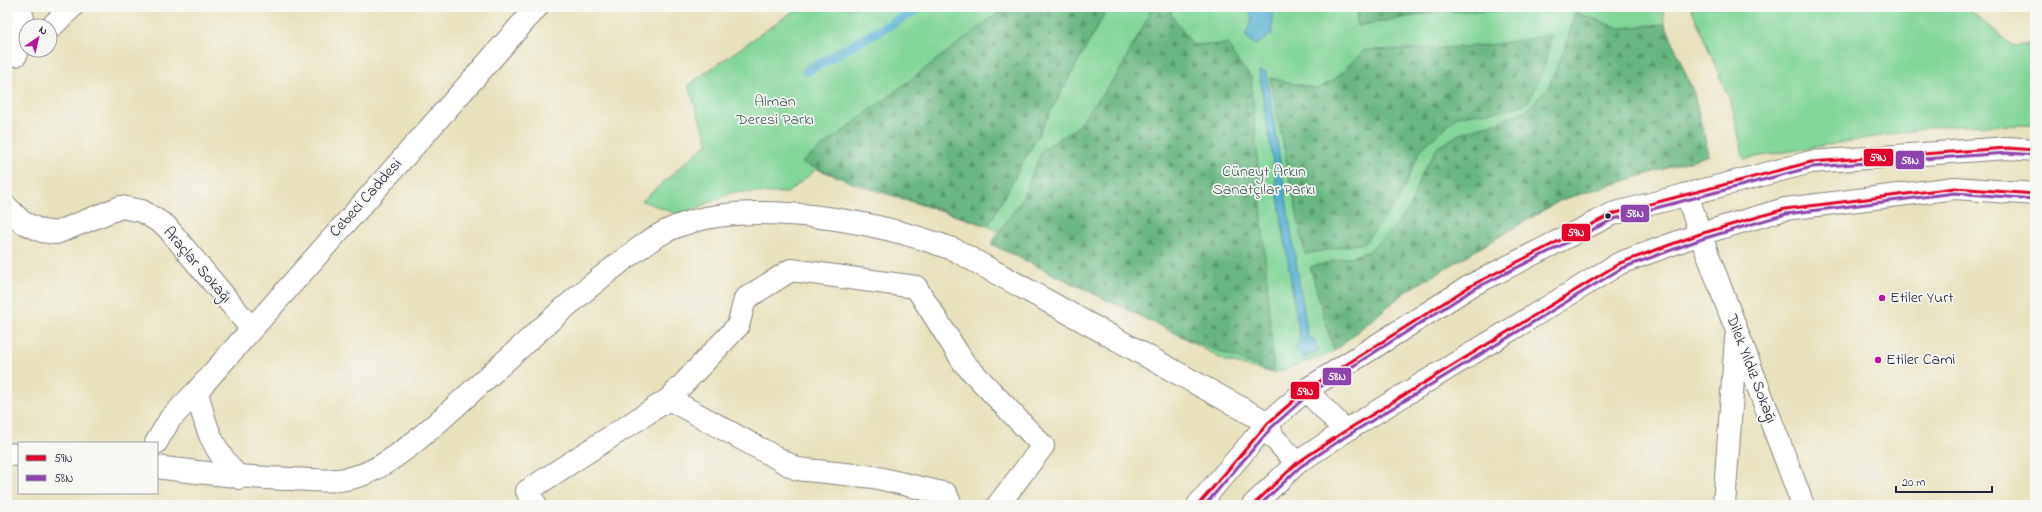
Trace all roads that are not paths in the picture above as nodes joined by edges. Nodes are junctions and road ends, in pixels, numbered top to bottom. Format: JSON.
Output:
{"nodes":[{"id":1,"x":20,"y":7,"type":"edge"},
{"id":2,"x":72,"y":7,"type":"edge"},
{"id":3,"x":536,"y":7,"type":"edge"},
{"id":4,"x":58,"y":20,"type":"edge"},
{"id":5,"x":13,"y":58,"type":"edge"},
{"id":6,"x":2035,"y":150,"type":"edge"},
{"id":7,"x":1687,"y":194,"type":"junction"},
{"id":8,"x":2035,"y":194,"type":"edge"},
{"id":9,"x":7,"y":207,"type":"edge"},
{"id":10,"x":1700,"y":234,"type":"junction"},
{"id":11,"x":251,"y":328,"type":"junction"},
{"id":12,"x":1737,"y":331,"type":"junction"},
{"id":13,"x":197,"y":390,"type":"junction"},
{"id":14,"x":1306,"y":390,"type":"junction"},
{"id":15,"x":668,"y":399,"type":"junction"},
{"id":16,"x":1268,"y":423,"type":"junction"},
{"id":17,"x":1342,"y":433,"type":"junction"},
{"id":18,"x":157,"y":442,"type":"edge"},
{"id":19,"x":7,"y":454,"type":"edge"},
{"id":20,"x":18,"y":455,"type":"edge"},
{"id":21,"x":1297,"y":463,"type":"junction"},
{"id":22,"x":158,"y":467,"type":"edge"},
{"id":23,"x":239,"y":478,"type":"junction"},
{"id":24,"x":536,"y":505,"type":"edge"},
{"id":25,"x":951,"y":505,"type":"edge"},
{"id":26,"x":998,"y":505,"type":"edge"},
{"id":27,"x":1198,"y":505,"type":"edge"},
{"id":28,"x":1253,"y":505,"type":"edge"},
{"id":29,"x":1724,"y":505,"type":"edge"},
{"id":30,"x":1803,"y":505,"type":"edge"}],
"edges":[{"from":1,"to":5,"type":"street"},
{"from":2,"to":4,"type":"street"},
{"from":3,"to":11,"type":"street","name":"Cebeci Caddesi"},
{"from":6,"to":7,"type":"street"},
{"from":7,"to":10,"type":"street","name":"Dilek Yıldız Sokağı"},
{"from":7,"to":14,"type":"street"},
{"from":8,"to":10,"type":"street"},
{"from":9,"to":11,"type":"street","name":"Araçlar Sokağı"},
{"from":10,"to":12,"type":"street","name":"Dilek Yıldız Sokağı"},
{"from":10,"to":17,"type":"street"},
{"from":11,"to":13,"type":"street","name":"Cebeci Caddesi"},
{"from":12,"to":29,"type":"street"},
{"from":12,"to":30,"type":"street","name":"Dilek Yıldız Sokağı"},
{"from":13,"to":18,"type":"street","name":"Cebeci Caddesi"},
{"from":13,"to":23,"type":"street"},
{"from":14,"to":16,"type":"street"},
{"from":14,"to":17,"type":"street"},
{"from":15,"to":24,"type":"street"},
{"from":15,"to":25,"type":"street"},
{"from":15,"to":26,"type":"street"},
{"from":16,"to":21,"type":"street"},
{"from":16,"to":23,"type":"street"},
{"from":16,"to":27,"type":"street"},
{"from":17,"to":21,"type":"street"},
{"from":19,"to":20,"type":"street"},
{"from":21,"to":28,"type":"street"},
{"from":22,"to":23,"type":"street"}]}
